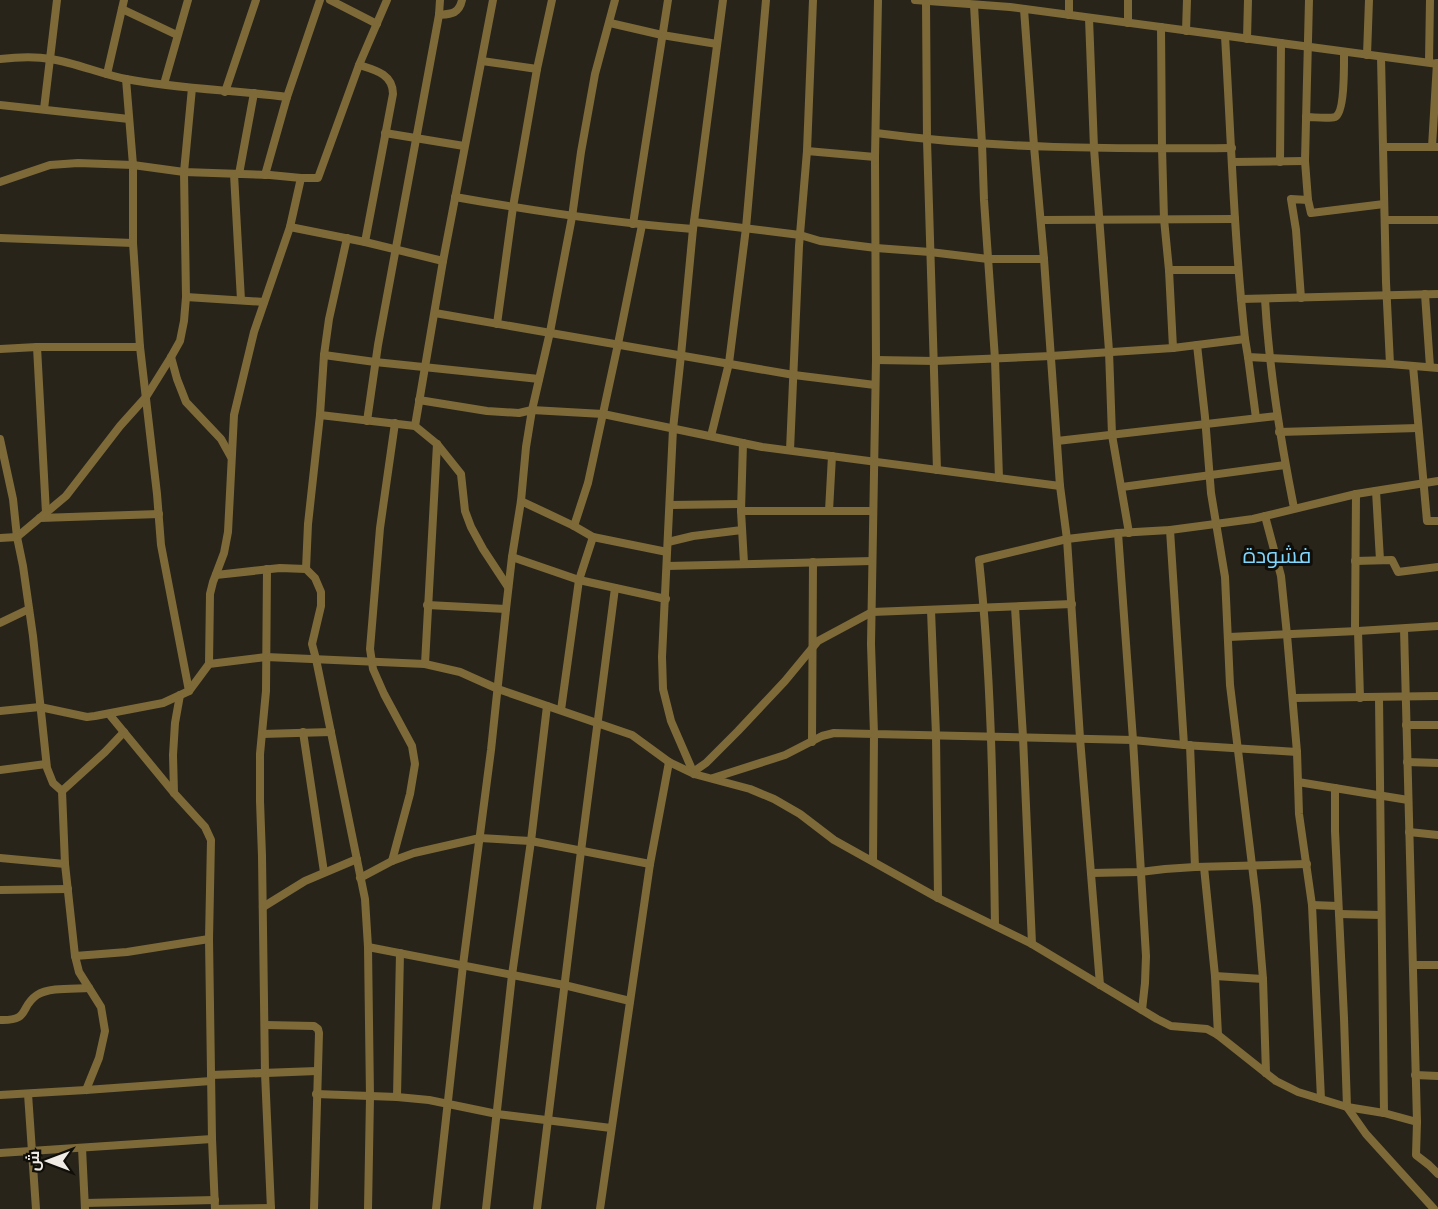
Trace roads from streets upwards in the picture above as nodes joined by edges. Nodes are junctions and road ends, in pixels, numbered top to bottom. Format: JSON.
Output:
{"nodes":[{"id":1,"x":57,"y":0,"type":"edge"},
{"id":2,"x":124,"y":0,"type":"edge"},
{"id":3,"x":188,"y":0,"type":"edge"},
{"id":4,"x":256,"y":0,"type":"edge"},
{"id":5,"x":320,"y":0,"type":"edge"},
{"id":6,"x":330,"y":0,"type":"edge"},
{"id":7,"x":387,"y":0,"type":"edge"},
{"id":8,"x":440,"y":0,"type":"edge"},
{"id":9,"x":462,"y":0,"type":"edge"},
{"id":10,"x":493,"y":0,"type":"edge"},
{"id":11,"x":552,"y":0,"type":"edge"},
{"id":12,"x":615,"y":0,"type":"edge"},
{"id":13,"x":668,"y":0,"type":"edge"},
{"id":14,"x":723,"y":0,"type":"edge"},
{"id":15,"x":766,"y":0,"type":"edge"},
{"id":16,"x":813,"y":0,"type":"edge"},
{"id":17,"x":878,"y":0,"type":"edge"},
{"id":18,"x":915,"y":0,"type":"edge"},
{"id":19,"x":1069,"y":0,"type":"edge"},
{"id":20,"x":1128,"y":0,"type":"edge"},
{"id":21,"x":1187,"y":0,"type":"edge"},
{"id":22,"x":1248,"y":0,"type":"edge"},
{"id":23,"x":1309,"y":0,"type":"edge"},
{"id":24,"x":1369,"y":0,"type":"edge"},
{"id":25,"x":1430,"y":0,"type":"edge"},
{"id":26,"x":926,"y":1,"type":"edge"},
{"id":27,"x":946,"y":1,"type":"edge"},
{"id":28,"x":1010,"y":4,"type":"edge"},
{"id":29,"x":974,"y":5,"type":"junction"},
{"id":30,"x":122,"y":9,"type":"junction"},
{"id":31,"x":1024,"y":9,"type":"junction"},
{"id":32,"x":439,"y":15,"type":"junction"},
{"id":33,"x":1069,"y":15,"type":"junction"},
{"id":34,"x":1089,"y":18,"type":"junction"},
{"id":35,"x":610,"y":23,"type":"junction"},
{"id":36,"x":1128,"y":23,"type":"junction"},
{"id":37,"x":377,"y":24,"type":"junction"},
{"id":38,"x":1161,"y":27,"type":"junction"},
{"id":39,"x":1186,"y":31,"type":"junction"},
{"id":40,"x":177,"y":35,"type":"junction"},
{"id":41,"x":662,"y":35,"type":"junction"},
{"id":42,"x":1225,"y":36,"type":"junction"},
{"id":43,"x":1247,"y":39,"type":"junction"},
{"id":44,"x":717,"y":44,"type":"junction"},
{"id":45,"x":1281,"y":44,"type":"junction"},
{"id":46,"x":1307,"y":47,"type":"junction"},
{"id":47,"x":1344,"y":52,"type":"junction"},
{"id":48,"x":1367,"y":55,"type":"junction"},
{"id":49,"x":1381,"y":57,"type":"junction"},
{"id":50,"x":0,"y":59,"type":"edge"},
{"id":51,"x":50,"y":59,"type":"junction"},
{"id":52,"x":482,"y":61,"type":"junction"},
{"id":53,"x":1435,"y":63,"type":"edge"},
{"id":54,"x":359,"y":66,"type":"junction"},
{"id":55,"x":537,"y":69,"type":"junction"},
{"id":56,"x":107,"y":74,"type":"junction"},
{"id":57,"x":126,"y":79,"type":"junction"},
{"id":58,"x":164,"y":84,"type":"junction"},
{"id":59,"x":192,"y":88,"type":"junction"},
{"id":60,"x":225,"y":92,"type":"junction"},
{"id":61,"x":254,"y":93,"type":"junction"},
{"id":62,"x":287,"y":97,"type":"junction"},
{"id":63,"x":0,"y":105,"type":"edge"},
{"id":64,"x":44,"y":109,"type":"junction"},
{"id":65,"x":1306,"y":117,"type":"junction"},
{"id":66,"x":129,"y":119,"type":"junction"},
{"id":67,"x":385,"y":133,"type":"junction"},
{"id":68,"x":876,"y":133,"type":"junction"},
{"id":69,"x":415,"y":138,"type":"junction"},
{"id":70,"x":927,"y":140,"type":"junction"},
{"id":71,"x":982,"y":144,"type":"junction"},
{"id":72,"x":464,"y":146,"type":"junction"},
{"id":73,"x":1034,"y":146,"type":"junction"},
{"id":74,"x":1383,"y":147,"type":"junction"},
{"id":75,"x":1435,"y":147,"type":"edge"},
{"id":76,"x":1094,"y":148,"type":"junction"},
{"id":77,"x":1162,"y":148,"type":"junction"},
{"id":78,"x":1232,"y":148,"type":"junction"},
{"id":79,"x":807,"y":151,"type":"junction"},
{"id":80,"x":875,"y":156,"type":"junction"},
{"id":81,"x":1305,"y":161,"type":"junction"},
{"id":82,"x":1232,"y":162,"type":"junction"},
{"id":83,"x":1280,"y":162,"type":"junction"},
{"id":84,"x":133,"y":165,"type":"junction"},
{"id":85,"x":184,"y":172,"type":"junction"},
{"id":86,"x":237,"y":174,"type":"junction"},
{"id":87,"x":265,"y":175,"type":"junction"},
{"id":88,"x":301,"y":178,"type":"junction"},
{"id":89,"x":0,"y":182,"type":"edge"},
{"id":90,"x":455,"y":197,"type":"junction"},
{"id":91,"x":1308,"y":200,"type":"junction"},
{"id":92,"x":1384,"y":204,"type":"junction"},
{"id":93,"x":513,"y":207,"type":"junction"},
{"id":94,"x":572,"y":217,"type":"junction"},
{"id":95,"x":1164,"y":219,"type":"junction"},
{"id":96,"x":1235,"y":219,"type":"junction"},
{"id":97,"x":1041,"y":220,"type":"junction"},
{"id":98,"x":1100,"y":220,"type":"junction"},
{"id":99,"x":1385,"y":220,"type":"junction"},
{"id":100,"x":1438,"y":220,"type":"edge"},
{"id":101,"x":633,"y":224,"type":"junction"},
{"id":102,"x":642,"y":225,"type":"junction"},
{"id":103,"x":693,"y":226,"type":"junction"},
{"id":104,"x":290,"y":227,"type":"junction"},
{"id":105,"x":746,"y":228,"type":"junction"},
{"id":106,"x":800,"y":235,"type":"junction"},
{"id":107,"x":0,"y":238,"type":"edge"},
{"id":108,"x":347,"y":238,"type":"junction"},
{"id":109,"x":365,"y":242,"type":"junction"},
{"id":110,"x":134,"y":243,"type":"junction"},
{"id":111,"x":876,"y":248,"type":"junction"},
{"id":112,"x":395,"y":249,"type":"junction"},
{"id":113,"x":930,"y":252,"type":"junction"},
{"id":114,"x":988,"y":259,"type":"junction"},
{"id":115,"x":1044,"y":259,"type":"junction"},
{"id":116,"x":443,"y":261,"type":"junction"},
{"id":117,"x":1169,"y":270,"type":"junction"},
{"id":118,"x":1238,"y":270,"type":"junction"},
{"id":119,"x":1425,"y":294,"type":"junction"},
{"id":120,"x":1438,"y":294,"type":"edge"},
{"id":121,"x":1386,"y":295,"type":"junction"},
{"id":122,"x":186,"y":297,"type":"junction"},
{"id":123,"x":1265,"y":298,"type":"junction"},
{"id":124,"x":1302,"y":298,"type":"junction"},
{"id":125,"x":1241,"y":299,"type":"junction"},
{"id":126,"x":241,"y":300,"type":"junction"},
{"id":127,"x":264,"y":302,"type":"junction"},
{"id":128,"x":435,"y":313,"type":"junction"},
{"id":129,"x":497,"y":324,"type":"junction"},
{"id":130,"x":550,"y":332,"type":"junction"},
{"id":131,"x":1245,"y":339,"type":"junction"},
{"id":132,"x":618,"y":344,"type":"junction"},
{"id":133,"x":1197,"y":345,"type":"junction"},
{"id":134,"x":37,"y":347,"type":"junction"},
{"id":135,"x":140,"y":347,"type":"junction"},
{"id":136,"x":1173,"y":348,"type":"junction"},
{"id":137,"x":0,"y":349,"type":"edge"},
{"id":138,"x":1109,"y":351,"type":"junction"},
{"id":139,"x":324,"y":355,"type":"junction"},
{"id":140,"x":681,"y":355,"type":"junction"},
{"id":141,"x":1051,"y":356,"type":"junction"},
{"id":142,"x":171,"y":357,"type":"junction"},
{"id":143,"x":1248,"y":357,"type":"junction"},
{"id":144,"x":995,"y":359,"type":"junction"},
{"id":145,"x":1270,"y":359,"type":"junction"},
{"id":146,"x":876,"y":360,"type":"junction"},
{"id":147,"x":935,"y":361,"type":"junction"},
{"id":148,"x":375,"y":362,"type":"junction"},
{"id":149,"x":729,"y":363,"type":"junction"},
{"id":150,"x":1390,"y":364,"type":"junction"},
{"id":151,"x":1413,"y":366,"type":"junction"},
{"id":152,"x":425,"y":367,"type":"junction"},
{"id":153,"x":1434,"y":368,"type":"edge"},
{"id":154,"x":794,"y":375,"type":"junction"},
{"id":155,"x":539,"y":379,"type":"junction"},
{"id":156,"x":875,"y":385,"type":"junction"},
{"id":157,"x":146,"y":397,"type":"junction"},
{"id":158,"x":419,"y":400,"type":"junction"},
{"id":159,"x":532,"y":410,"type":"junction"},
{"id":160,"x":603,"y":414,"type":"junction"},
{"id":161,"x":320,"y":415,"type":"junction"},
{"id":162,"x":1277,"y":416,"type":"junction"},
{"id":163,"x":1256,"y":418,"type":"junction"},
{"id":164,"x":368,"y":421,"type":"junction"},
{"id":165,"x":395,"y":423,"type":"junction"},
{"id":166,"x":1205,"y":424,"type":"junction"},
{"id":167,"x":415,"y":426,"type":"junction"},
{"id":168,"x":1418,"y":428,"type":"junction"},
{"id":169,"x":673,"y":429,"type":"junction"},
{"id":170,"x":1280,"y":432,"type":"junction"},
{"id":171,"x":1112,"y":435,"type":"junction"},
{"id":172,"x":711,"y":436,"type":"junction"},
{"id":173,"x":0,"y":439,"type":"edge"},
{"id":174,"x":1057,"y":441,"type":"junction"},
{"id":175,"x":743,"y":443,"type":"junction"},
{"id":176,"x":437,"y":444,"type":"junction"},
{"id":177,"x":790,"y":450,"type":"junction"},
{"id":178,"x":832,"y":456,"type":"junction"},
{"id":179,"x":232,"y":458,"type":"junction"},
{"id":180,"x":875,"y":462,"type":"junction"},
{"id":181,"x":1285,"y":465,"type":"junction"},
{"id":182,"x":937,"y":470,"type":"junction"},
{"id":183,"x":1209,"y":475,"type":"junction"},
{"id":184,"x":999,"y":478,"type":"junction"},
{"id":185,"x":1438,"y":481,"type":"edge"},
{"id":186,"x":1424,"y":483,"type":"junction"},
{"id":187,"x":1060,"y":486,"type":"junction"},
{"id":188,"x":1122,"y":487,"type":"junction"},
{"id":189,"x":1376,"y":491,"type":"junction"},
{"id":190,"x":1356,"y":494,"type":"junction"},
{"id":191,"x":521,"y":501,"type":"junction"},
{"id":192,"x":670,"y":505,"type":"junction"},
{"id":193,"x":741,"y":507,"type":"junction"},
{"id":194,"x":1293,"y":508,"type":"junction"},
{"id":195,"x":829,"y":511,"type":"junction"},
{"id":196,"x":873,"y":511,"type":"junction"},
{"id":197,"x":159,"y":514,"type":"junction"},
{"id":198,"x":43,"y":515,"type":"junction"},
{"id":199,"x":1265,"y":516,"type":"junction"},
{"id":200,"x":1438,"y":521,"type":"edge"},
{"id":201,"x":1216,"y":524,"type":"junction"},
{"id":202,"x":574,"y":526,"type":"junction"},
{"id":203,"x":742,"y":530,"type":"junction"},
{"id":204,"x":1170,"y":530,"type":"junction"},
{"id":205,"x":1118,"y":533,"type":"junction"},
{"id":206,"x":1129,"y":533,"type":"junction"},
{"id":207,"x":17,"y":537,"type":"junction"},
{"id":208,"x":593,"y":537,"type":"junction"},
{"id":209,"x":0,"y":538,"type":"edge"},
{"id":210,"x":1067,"y":539,"type":"junction"},
{"id":211,"x":668,"y":542,"type":"junction"},
{"id":212,"x":668,"y":552,"type":"junction"},
{"id":213,"x":512,"y":557,"type":"junction"},
{"id":214,"x":1380,"y":560,"type":"junction"},
{"id":215,"x":872,"y":561,"type":"junction"},
{"id":216,"x":1355,"y":561,"type":"junction"},
{"id":217,"x":813,"y":562,"type":"junction"},
{"id":218,"x":744,"y":564,"type":"junction"},
{"id":219,"x":667,"y":566,"type":"junction"},
{"id":220,"x":1438,"y":567,"type":"edge"},
{"id":221,"x":267,"y":569,"type":"junction"},
{"id":222,"x":306,"y":569,"type":"junction"},
{"id":223,"x":216,"y":575,"type":"junction"},
{"id":224,"x":579,"y":580,"type":"junction"},
{"id":225,"x":508,"y":587,"type":"junction"},
{"id":226,"x":615,"y":588,"type":"junction"},
{"id":227,"x":666,"y":599,"type":"junction"},
{"id":228,"x":1072,"y":604,"type":"junction"},
{"id":229,"x":427,"y":605,"type":"junction"},
{"id":230,"x":1015,"y":607,"type":"junction"},
{"id":231,"x":985,"y":608,"type":"junction"},
{"id":232,"x":29,"y":609,"type":"junction"},
{"id":233,"x":506,"y":609,"type":"junction"},
{"id":234,"x":931,"y":610,"type":"junction"},
{"id":235,"x":872,"y":612,"type":"junction"},
{"id":236,"x":0,"y":623,"type":"edge"},
{"id":237,"x":1438,"y":626,"type":"edge"},
{"id":238,"x":1404,"y":629,"type":"junction"},
{"id":239,"x":1357,"y":631,"type":"junction"},
{"id":240,"x":1287,"y":635,"type":"junction"},
{"id":241,"x":1229,"y":637,"type":"junction"},
{"id":242,"x":812,"y":647,"type":"junction"},
{"id":243,"x":266,"y":657,"type":"junction"},
{"id":244,"x":316,"y":659,"type":"junction"},
{"id":245,"x":371,"y":661,"type":"junction"},
{"id":246,"x":209,"y":664,"type":"junction"},
{"id":247,"x":425,"y":664,"type":"junction"},
{"id":248,"x":498,"y":689,"type":"junction"},
{"id":249,"x":189,"y":691,"type":"junction"},
{"id":250,"x":180,"y":695,"type":"junction"},
{"id":251,"x":1438,"y":696,"type":"edge"},
{"id":252,"x":1406,"y":697,"type":"junction"},
{"id":253,"x":1293,"y":698,"type":"junction"},
{"id":254,"x":1360,"y":698,"type":"junction"},
{"id":255,"x":1379,"y":698,"type":"junction"},
{"id":256,"x":547,"y":706,"type":"junction"},
{"id":257,"x":40,"y":707,"type":"junction"},
{"id":258,"x":561,"y":710,"type":"junction"},
{"id":259,"x":0,"y":711,"type":"edge"},
{"id":260,"x":109,"y":714,"type":"junction"},
{"id":261,"x":597,"y":722,"type":"junction"},
{"id":262,"x":1407,"y":725,"type":"junction"},
{"id":263,"x":1438,"y":725,"type":"edge"},
{"id":264,"x":124,"y":732,"type":"junction"},
{"id":265,"x":303,"y":732,"type":"junction"},
{"id":266,"x":331,"y":732,"type":"junction"},
{"id":267,"x":262,"y":734,"type":"junction"},
{"id":268,"x":874,"y":734,"type":"junction"},
{"id":269,"x":936,"y":735,"type":"junction"},
{"id":270,"x":992,"y":736,"type":"junction"},
{"id":271,"x":1023,"y":736,"type":"junction"},
{"id":272,"x":1080,"y":738,"type":"junction"},
{"id":273,"x":1132,"y":740,"type":"junction"},
{"id":274,"x":812,"y":742,"type":"junction"},
{"id":275,"x":1187,"y":745,"type":"junction"},
{"id":276,"x":1239,"y":749,"type":"junction"},
{"id":277,"x":1298,"y":752,"type":"junction"},
{"id":278,"x":669,"y":762,"type":"junction"},
{"id":279,"x":1407,"y":762,"type":"junction"},
{"id":280,"x":1438,"y":763,"type":"edge"},
{"id":281,"x":46,"y":764,"type":"junction"},
{"id":282,"x":0,"y":770,"type":"edge"},
{"id":283,"x":694,"y":773,"type":"junction"},
{"id":284,"x":711,"y":778,"type":"junction"},
{"id":285,"x":1298,"y":782,"type":"junction"},
{"id":286,"x":1335,"y":788,"type":"junction"},
{"id":287,"x":62,"y":791,"type":"junction"},
{"id":288,"x":174,"y":792,"type":"junction"},
{"id":289,"x":1380,"y":796,"type":"junction"},
{"id":290,"x":1408,"y":800,"type":"junction"},
{"id":291,"x":1409,"y":832,"type":"junction"},
{"id":292,"x":1438,"y":835,"type":"edge"},
{"id":293,"x":480,"y":838,"type":"junction"},
{"id":294,"x":531,"y":841,"type":"junction"},
{"id":295,"x":581,"y":851,"type":"junction"},
{"id":296,"x":0,"y":858,"type":"edge"},
{"id":297,"x":357,"y":859,"type":"junction"},
{"id":298,"x":392,"y":861,"type":"junction"},
{"id":299,"x":873,"y":861,"type":"junction"},
{"id":300,"x":65,"y":864,"type":"junction"},
{"id":301,"x":650,"y":864,"type":"junction"},
{"id":302,"x":1306,"y":864,"type":"junction"},
{"id":303,"x":1253,"y":865,"type":"junction"},
{"id":304,"x":1200,"y":867,"type":"junction"},
{"id":305,"x":324,"y":872,"type":"junction"},
{"id":306,"x":1140,"y":872,"type":"junction"},
{"id":307,"x":1091,"y":873,"type":"junction"},
{"id":308,"x":360,"y":878,"type":"junction"},
{"id":309,"x":68,"y":889,"type":"junction"},
{"id":310,"x":0,"y":890,"type":"edge"},
{"id":311,"x":938,"y":898,"type":"junction"},
{"id":312,"x":1312,"y":905,"type":"junction"},
{"id":313,"x":263,"y":907,"type":"junction"},
{"id":314,"x":1338,"y":910,"type":"junction"},
{"id":315,"x":1381,"y":915,"type":"junction"},
{"id":316,"x":995,"y":925,"type":"junction"},
{"id":317,"x":208,"y":939,"type":"junction"},
{"id":318,"x":1032,"y":944,"type":"junction"},
{"id":319,"x":368,"y":947,"type":"junction"},
{"id":320,"x":400,"y":953,"type":"junction"},
{"id":321,"x":75,"y":956,"type":"junction"},
{"id":322,"x":463,"y":965,"type":"junction"},
{"id":323,"x":1413,"y":965,"type":"junction"},
{"id":324,"x":1438,"y":965,"type":"edge"},
{"id":325,"x":512,"y":975,"type":"junction"},
{"id":326,"x":1215,"y":976,"type":"junction"},
{"id":327,"x":1263,"y":979,"type":"junction"},
{"id":328,"x":564,"y":985,"type":"junction"},
{"id":329,"x":1100,"y":985,"type":"junction"},
{"id":330,"x":89,"y":988,"type":"junction"},
{"id":331,"x":630,"y":1001,"type":"junction"},
{"id":332,"x":1142,"y":1010,"type":"junction"},
{"id":333,"x":0,"y":1020,"type":"edge"},
{"id":334,"x":265,"y":1025,"type":"junction"},
{"id":335,"x":1218,"y":1035,"type":"junction"},
{"id":336,"x":317,"y":1071,"type":"junction"},
{"id":337,"x":265,"y":1073,"type":"junction"},
{"id":338,"x":1266,"y":1073,"type":"junction"},
{"id":339,"x":1415,"y":1075,"type":"junction"},
{"id":340,"x":1438,"y":1076,"type":"edge"},
{"id":341,"x":211,"y":1078,"type":"junction"},
{"id":342,"x":86,"y":1090,"type":"junction"},
{"id":343,"x":28,"y":1094,"type":"junction"},
{"id":344,"x":316,"y":1094,"type":"junction"},
{"id":345,"x":0,"y":1095,"type":"edge"},
{"id":346,"x":370,"y":1096,"type":"junction"},
{"id":347,"x":397,"y":1097,"type":"junction"},
{"id":348,"x":1321,"y":1099,"type":"junction"},
{"id":349,"x":448,"y":1104,"type":"junction"},
{"id":350,"x":1347,"y":1107,"type":"junction"},
{"id":351,"x":1384,"y":1113,"type":"junction"},
{"id":352,"x":497,"y":1114,"type":"junction"},
{"id":353,"x":548,"y":1121,"type":"junction"},
{"id":354,"x":1417,"y":1122,"type":"junction"},
{"id":355,"x":611,"y":1128,"type":"junction"},
{"id":356,"x":212,"y":1139,"type":"junction"},
{"id":357,"x":82,"y":1148,"type":"junction"},
{"id":358,"x":31,"y":1151,"type":"junction"},
{"id":359,"x":0,"y":1154,"type":"edge"},
{"id":360,"x":1438,"y":1174,"type":"edge"},
{"id":361,"x":85,"y":1206,"type":"edge"},
{"id":362,"x":215,"y":1206,"type":"edge"},
{"id":363,"x":271,"y":1208,"type":"edge"},
{"id":364,"x":36,"y":1209,"type":"edge"},
{"id":365,"x":314,"y":1209,"type":"edge"},
{"id":366,"x":368,"y":1209,"type":"edge"},
{"id":367,"x":435,"y":1209,"type":"edge"},
{"id":368,"x":486,"y":1209,"type":"edge"},
{"id":369,"x":537,"y":1209,"type":"edge"},
{"id":370,"x":600,"y":1209,"type":"edge"},
{"id":371,"x":1434,"y":1209,"type":"edge"}],
"edges":[{"from":1,"to":51,"type":"street"},
{"from":2,"to":30,"type":"street"},
{"from":3,"to":40,"type":"street"},
{"from":4,"to":60,"type":"street"},
{"from":5,"to":62,"type":"street"},
{"from":6,"to":37,"type":"street"},
{"from":7,"to":37,"type":"street"},
{"from":8,"to":32,"type":"street"},
{"from":9,"to":32,"type":"street"},
{"from":10,"to":52,"type":"street"},
{"from":11,"to":55,"type":"street"},
{"from":12,"to":35,"type":"street"},
{"from":13,"to":41,"type":"street"},
{"from":14,"to":44,"type":"street"},
{"from":15,"to":105,"type":"street"},
{"from":16,"to":79,"type":"street"},
{"from":17,"to":68,"type":"street"},
{"from":18,"to":26,"type":"street"},
{"from":19,"to":33,"type":"street"},
{"from":20,"to":36,"type":"street"},
{"from":21,"to":39,"type":"street"},
{"from":22,"to":43,"type":"street"},
{"from":23,"to":46,"type":"street"},
{"from":24,"to":48,"type":"street"},
{"from":25,"to":53,"type":"street"},
{"from":26,"to":27,"type":"street"},
{"from":26,"to":70,"type":"street"},
{"from":27,"to":29,"type":"street"},
{"from":28,"to":29,"type":"street"},
{"from":28,"to":31,"type":"street"},
{"from":29,"to":71,"type":"street"},
{"from":30,"to":40,"type":"street"},
{"from":30,"to":56,"type":"street"},
{"from":31,"to":33,"type":"street"},
{"from":31,"to":73,"type":"street"},
{"from":32,"to":69,"type":"street"},
{"from":33,"to":34,"type":"street"},
{"from":34,"to":36,"type":"street"},
{"from":34,"to":76,"type":"street"},
{"from":35,"to":41,"type":"street"},
{"from":35,"to":94,"type":"street"},
{"from":36,"to":38,"type":"street"},
{"from":37,"to":54,"type":"street"},
{"from":38,"to":39,"type":"street"},
{"from":38,"to":77,"type":"street"},
{"from":39,"to":42,"type":"street"},
{"from":40,"to":58,"type":"street"},
{"from":41,"to":44,"type":"street"},
{"from":41,"to":101,"type":"street"},
{"from":42,"to":43,"type":"street"},
{"from":42,"to":78,"type":"street"},
{"from":43,"to":45,"type":"street"},
{"from":44,"to":103,"type":"street"},
{"from":45,"to":46,"type":"street"},
{"from":45,"to":83,"type":"street"},
{"from":46,"to":47,"type":"street"},
{"from":46,"to":65,"type":"street"},
{"from":47,"to":48,"type":"street"},
{"from":47,"to":65,"type":"street"},
{"from":48,"to":49,"type":"street"},
{"from":49,"to":53,"type":"street"},
{"from":49,"to":74,"type":"street"},
{"from":50,"to":51,"type":"street"},
{"from":51,"to":56,"type":"street"},
{"from":51,"to":64,"type":"street"},
{"from":52,"to":55,"type":"street"},
{"from":52,"to":72,"type":"street"},
{"from":53,"to":75,"type":"street"},
{"from":54,"to":67,"type":"street"},
{"from":54,"to":88,"type":"street"},
{"from":55,"to":93,"type":"street"},
{"from":56,"to":57,"type":"street"},
{"from":57,"to":58,"type":"street"},
{"from":57,"to":66,"type":"street"},
{"from":58,"to":59,"type":"street"},
{"from":59,"to":60,"type":"street"},
{"from":59,"to":85,"type":"street"},
{"from":60,"to":61,"type":"street"},
{"from":61,"to":62,"type":"street"},
{"from":61,"to":86,"type":"street"},
{"from":62,"to":87,"type":"street"},
{"from":63,"to":64,"type":"street"},
{"from":64,"to":66,"type":"street"},
{"from":65,"to":81,"type":"street"},
{"from":66,"to":84,"type":"street"},
{"from":67,"to":69,"type":"street"},
{"from":67,"to":109,"type":"street"},
{"from":68,"to":70,"type":"street"},
{"from":68,"to":80,"type":"street"},
{"from":69,"to":72,"type":"street"},
{"from":69,"to":112,"type":"street"},
{"from":70,"to":71,"type":"street"},
{"from":70,"to":113,"type":"street"},
{"from":71,"to":73,"type":"street"},
{"from":71,"to":114,"type":"street"},
{"from":72,"to":90,"type":"street"},
{"from":73,"to":76,"type":"street"},
{"from":73,"to":97,"type":"street"},
{"from":74,"to":75,"type":"street"},
{"from":74,"to":92,"type":"street"},
{"from":76,"to":77,"type":"street"},
{"from":76,"to":98,"type":"street"},
{"from":77,"to":78,"type":"street"},
{"from":77,"to":95,"type":"street"},
{"from":78,"to":82,"type":"street"},
{"from":79,"to":80,"type":"street"},
{"from":79,"to":106,"type":"street"},
{"from":80,"to":111,"type":"street"},
{"from":81,"to":83,"type":"street"},
{"from":81,"to":91,"type":"street"},
{"from":82,"to":83,"type":"street"},
{"from":82,"to":96,"type":"street"},
{"from":84,"to":85,"type":"street"},
{"from":84,"to":89,"type":"street"},
{"from":84,"to":110,"type":"street"},
{"from":85,"to":86,"type":"street"},
{"from":85,"to":122,"type":"street"},
{"from":86,"to":87,"type":"street"},
{"from":86,"to":126,"type":"street"},
{"from":87,"to":88,"type":"street"},
{"from":88,"to":104,"type":"street"},
{"from":90,"to":93,"type":"street"},
{"from":90,"to":116,"type":"street"},
{"from":91,"to":92,"type":"street"},
{"from":91,"to":124,"type":"street"},
{"from":92,"to":99,"type":"street"},
{"from":93,"to":94,"type":"street"},
{"from":93,"to":129,"type":"street"},
{"from":94,"to":101,"type":"street"},
{"from":94,"to":130,"type":"street"},
{"from":95,"to":96,"type":"street"},
{"from":95,"to":98,"type":"street"},
{"from":95,"to":117,"type":"street"},
{"from":96,"to":118,"type":"street"},
{"from":97,"to":98,"type":"street"},
{"from":97,"to":115,"type":"street"},
{"from":98,"to":138,"type":"street"},
{"from":99,"to":100,"type":"street"},
{"from":99,"to":121,"type":"street"},
{"from":101,"to":102,"type":"street"},
{"from":102,"to":103,"type":"street"},
{"from":102,"to":132,"type":"street"},
{"from":103,"to":105,"type":"street"},
{"from":103,"to":140,"type":"street"},
{"from":104,"to":108,"type":"street"},
{"from":104,"to":127,"type":"street"},
{"from":105,"to":106,"type":"street"},
{"from":105,"to":149,"type":"street"},
{"from":106,"to":111,"type":"street"},
{"from":106,"to":154,"type":"street"},
{"from":107,"to":110,"type":"street"},
{"from":108,"to":109,"type":"street"},
{"from":108,"to":139,"type":"street"},
{"from":109,"to":112,"type":"street"},
{"from":110,"to":135,"type":"street"},
{"from":111,"to":113,"type":"street"},
{"from":111,"to":146,"type":"street"},
{"from":112,"to":116,"type":"street"},
{"from":112,"to":148,"type":"street"},
{"from":113,"to":114,"type":"street"},
{"from":113,"to":147,"type":"street"},
{"from":114,"to":115,"type":"street"},
{"from":114,"to":144,"type":"street"},
{"from":115,"to":141,"type":"street"},
{"from":116,"to":128,"type":"street"},
{"from":117,"to":118,"type":"street"},
{"from":117,"to":136,"type":"street"},
{"from":118,"to":125,"type":"street"},
{"from":119,"to":120,"type":"street"},
{"from":119,"to":121,"type":"street"},
{"from":119,"to":153,"type":"street"},
{"from":121,"to":124,"type":"street"},
{"from":121,"to":150,"type":"street"},
{"from":122,"to":126,"type":"street"},
{"from":122,"to":142,"type":"street"},
{"from":123,"to":124,"type":"street"},
{"from":123,"to":125,"type":"street"},
{"from":123,"to":145,"type":"street"},
{"from":125,"to":131,"type":"street"},
{"from":126,"to":127,"type":"street"},
{"from":127,"to":179,"type":"street"},
{"from":128,"to":129,"type":"street"},
{"from":128,"to":152,"type":"street"},
{"from":129,"to":130,"type":"street"},
{"from":130,"to":132,"type":"street"},
{"from":130,"to":155,"type":"street"},
{"from":131,"to":133,"type":"street"},
{"from":131,"to":143,"type":"street"},
{"from":132,"to":140,"type":"street"},
{"from":132,"to":160,"type":"street"},
{"from":133,"to":136,"type":"street"},
{"from":133,"to":166,"type":"street"},
{"from":134,"to":135,"type":"street"},
{"from":134,"to":137,"type":"street"},
{"from":134,"to":198,"type":"street"},
{"from":135,"to":157,"type":"street"},
{"from":136,"to":138,"type":"street"},
{"from":138,"to":141,"type":"street"},
{"from":138,"to":171,"type":"street"},
{"from":139,"to":148,"type":"street"},
{"from":139,"to":161,"type":"street"},
{"from":140,"to":149,"type":"street"},
{"from":140,"to":169,"type":"street"},
{"from":141,"to":144,"type":"street"},
{"from":141,"to":174,"type":"street"},
{"from":142,"to":157,"type":"street"},
{"from":142,"to":179,"type":"street"},
{"from":143,"to":145,"type":"street"},
{"from":143,"to":163,"type":"street"},
{"from":144,"to":147,"type":"street"},
{"from":144,"to":184,"type":"street"},
{"from":145,"to":150,"type":"street"},
{"from":145,"to":162,"type":"street"},
{"from":146,"to":147,"type":"street"},
{"from":146,"to":156,"type":"street"},
{"from":147,"to":182,"type":"street"},
{"from":148,"to":152,"type":"street"},
{"from":148,"to":164,"type":"street"},
{"from":149,"to":154,"type":"street"},
{"from":149,"to":172,"type":"street"},
{"from":150,"to":151,"type":"street"},
{"from":151,"to":153,"type":"street"},
{"from":151,"to":168,"type":"street"},
{"from":152,"to":155,"type":"street"},
{"from":152,"to":158,"type":"street"},
{"from":154,"to":156,"type":"street"},
{"from":154,"to":177,"type":"street"},
{"from":155,"to":159,"type":"street"},
{"from":156,"to":180,"type":"street"},
{"from":157,"to":197,"type":"street"},
{"from":157,"to":198,"type":"street"},
{"from":158,"to":159,"type":"street"},
{"from":158,"to":167,"type":"street"},
{"from":159,"to":160,"type":"street"},
{"from":159,"to":191,"type":"street"},
{"from":160,"to":169,"type":"street"},
{"from":160,"to":202,"type":"street"},
{"from":161,"to":164,"type":"street"},
{"from":161,"to":222,"type":"street"},
{"from":162,"to":163,"type":"street"},
{"from":162,"to":170,"type":"street"},
{"from":163,"to":166,"type":"street"},
{"from":164,"to":165,"type":"street"},
{"from":165,"to":167,"type":"street"},
{"from":165,"to":245,"type":"street"},
{"from":166,"to":171,"type":"street"},
{"from":166,"to":183,"type":"street"},
{"from":167,"to":176,"type":"street"},
{"from":168,"to":170,"type":"street"},
{"from":168,"to":186,"type":"street"},
{"from":169,"to":172,"type":"street"},
{"from":169,"to":192,"type":"street"},
{"from":170,"to":181,"type":"street"},
{"from":171,"to":174,"type":"street"},
{"from":171,"to":188,"type":"street"},
{"from":172,"to":175,"type":"street"},
{"from":173,"to":207,"type":"street"},
{"from":174,"to":187,"type":"street"},
{"from":175,"to":177,"type":"street"},
{"from":175,"to":193,"type":"street"},
{"from":176,"to":225,"type":"street"},
{"from":176,"to":229,"type":"street"},
{"from":177,"to":178,"type":"street"},
{"from":178,"to":180,"type":"street"},
{"from":178,"to":195,"type":"street"},
{"from":179,"to":223,"type":"street"},
{"from":180,"to":182,"type":"street"},
{"from":180,"to":196,"type":"street"},
{"from":181,"to":183,"type":"street"},
{"from":181,"to":194,"type":"street"},
{"from":182,"to":184,"type":"street"},
{"from":183,"to":188,"type":"street"},
{"from":183,"to":201,"type":"street"},
{"from":184,"to":187,"type":"street"},
{"from":185,"to":186,"type":"street"},
{"from":186,"to":189,"type":"street"},
{"from":186,"to":200,"type":"street"},
{"from":187,"to":210,"type":"street"},
{"from":188,"to":206,"type":"street"},
{"from":189,"to":190,"type":"street"},
{"from":189,"to":214,"type":"street"},
{"from":190,"to":194,"type":"street"},
{"from":190,"to":216,"type":"street"},
{"from":191,"to":202,"type":"street"},
{"from":191,"to":213,"type":"street"},
{"from":192,"to":193,"type":"street"},
{"from":192,"to":211,"type":"street"},
{"from":193,"to":195,"type":"street"},
{"from":193,"to":203,"type":"street"},
{"from":194,"to":199,"type":"street"},
{"from":195,"to":196,"type":"street"},
{"from":196,"to":215,"type":"street"},
{"from":197,"to":198,"type":"street"},
{"from":197,"to":249,"type":"street"},
{"from":198,"to":207,"type":"street"},
{"from":199,"to":201,"type":"street"},
{"from":199,"to":240,"type":"street"},
{"from":201,"to":204,"type":"street"},
{"from":201,"to":241,"type":"street"},
{"from":202,"to":208,"type":"street"},
{"from":203,"to":211,"type":"street"},
{"from":203,"to":218,"type":"street"},
{"from":204,"to":206,"type":"street"},
{"from":204,"to":275,"type":"street"},
{"from":205,"to":206,"type":"street"},
{"from":205,"to":210,"type":"street"},
{"from":205,"to":273,"type":"street"},
{"from":207,"to":209,"type":"street"},
{"from":207,"to":232,"type":"street"},
{"from":208,"to":212,"type":"street"},
{"from":208,"to":224,"type":"street"},
{"from":210,"to":228,"type":"street"},
{"from":210,"to":231,"type":"street"},
{"from":211,"to":212,"type":"street"},
{"from":212,"to":219,"type":"street"},
{"from":213,"to":224,"type":"street"},
{"from":213,"to":225,"type":"street"},
{"from":214,"to":216,"type":"street"},
{"from":214,"to":220,"type":"street"},
{"from":215,"to":217,"type":"street"},
{"from":215,"to":235,"type":"street"},
{"from":216,"to":239,"type":"street"},
{"from":217,"to":218,"type":"street"},
{"from":217,"to":242,"type":"street"},
{"from":218,"to":219,"type":"street"},
{"from":219,"to":227,"type":"street"},
{"from":221,"to":222,"type":"street"},
{"from":221,"to":223,"type":"street"},
{"from":221,"to":243,"type":"street"},
{"from":222,"to":244,"type":"street"},
{"from":223,"to":246,"type":"street"},
{"from":224,"to":226,"type":"street"},
{"from":224,"to":258,"type":"street"},
{"from":225,"to":233,"type":"street"},
{"from":226,"to":227,"type":"street"},
{"from":226,"to":261,"type":"street"},
{"from":227,"to":283,"type":"street"},
{"from":228,"to":230,"type":"street"},
{"from":228,"to":272,"type":"street"},
{"from":229,"to":233,"type":"street"},
{"from":229,"to":247,"type":"street"},
{"from":230,"to":231,"type":"street"},
{"from":230,"to":271,"type":"street"},
{"from":231,"to":234,"type":"street"},
{"from":231,"to":270,"type":"street"},
{"from":232,"to":236,"type":"street"},
{"from":232,"to":257,"type":"street"},
{"from":233,"to":248,"type":"street"},
{"from":234,"to":235,"type":"street"},
{"from":234,"to":269,"type":"street"},
{"from":235,"to":242,"type":"street"},
{"from":235,"to":268,"type":"street"},
{"from":237,"to":238,"type":"street"},
{"from":238,"to":239,"type":"street"},
{"from":238,"to":252,"type":"street"},
{"from":239,"to":240,"type":"street"},
{"from":239,"to":254,"type":"street"},
{"from":240,"to":241,"type":"street"},
{"from":240,"to":253,"type":"street"},
{"from":241,"to":276,"type":"street"},
{"from":242,"to":274,"type":"street"},
{"from":242,"to":283,"type":"street"},
{"from":243,"to":244,"type":"street"},
{"from":243,"to":246,"type":"street"},
{"from":243,"to":267,"type":"street"},
{"from":244,"to":245,"type":"street"},
{"from":244,"to":266,"type":"street"},
{"from":245,"to":247,"type":"street"},
{"from":245,"to":298,"type":"street"},
{"from":246,"to":249,"type":"street"},
{"from":247,"to":248,"type":"street"},
{"from":248,"to":256,"type":"street"},
{"from":248,"to":293,"type":"street"},
{"from":249,"to":250,"type":"street"},
{"from":250,"to":260,"type":"street"},
{"from":250,"to":288,"type":"street"},
{"from":251,"to":252,"type":"street"},
{"from":252,"to":255,"type":"street"},
{"from":252,"to":262,"type":"street"},
{"from":253,"to":254,"type":"street"},
{"from":253,"to":277,"type":"street"},
{"from":254,"to":255,"type":"street"},
{"from":255,"to":289,"type":"street"},
{"from":256,"to":258,"type":"street"},
{"from":256,"to":294,"type":"street"},
{"from":257,"to":259,"type":"street"},
{"from":257,"to":260,"type":"street"},
{"from":257,"to":281,"type":"street"},
{"from":258,"to":261,"type":"street"},
{"from":260,"to":264,"type":"street"},
{"from":261,"to":278,"type":"street"},
{"from":261,"to":295,"type":"street"},
{"from":262,"to":263,"type":"street"},
{"from":262,"to":279,"type":"street"},
{"from":264,"to":287,"type":"street"},
{"from":264,"to":288,"type":"street"},
{"from":265,"to":266,"type":"street"},
{"from":265,"to":267,"type":"street"},
{"from":265,"to":305,"type":"street"},
{"from":266,"to":297,"type":"street"},
{"from":267,"to":313,"type":"street"},
{"from":268,"to":269,"type":"street"},
{"from":268,"to":274,"type":"street"},
{"from":268,"to":299,"type":"street"},
{"from":269,"to":270,"type":"street"},
{"from":269,"to":311,"type":"street"},
{"from":270,"to":271,"type":"street"},
{"from":270,"to":316,"type":"street"},
{"from":271,"to":272,"type":"street"},
{"from":271,"to":318,"type":"street"},
{"from":272,"to":273,"type":"street"},
{"from":272,"to":307,"type":"street"},
{"from":273,"to":275,"type":"street"},
{"from":273,"to":306,"type":"street"},
{"from":274,"to":284,"type":"street"},
{"from":275,"to":276,"type":"street"},
{"from":275,"to":304,"type":"street"},
{"from":276,"to":277,"type":"street"},
{"from":276,"to":303,"type":"street"},
{"from":277,"to":285,"type":"street"},
{"from":278,"to":283,"type":"street"},
{"from":278,"to":301,"type":"street"},
{"from":279,"to":280,"type":"street"},
{"from":279,"to":290,"type":"street"},
{"from":281,"to":282,"type":"street"},
{"from":281,"to":287,"type":"street"},
{"from":283,"to":284,"type":"street"},
{"from":284,"to":299,"type":"street"},
{"from":285,"to":286,"type":"street"},
{"from":285,"to":302,"type":"street"},
{"from":286,"to":289,"type":"street"},
{"from":286,"to":314,"type":"street"},
{"from":287,"to":300,"type":"street"},
{"from":288,"to":317,"type":"street"},
{"from":289,"to":290,"type":"street"},
{"from":289,"to":315,"type":"street"},
{"from":290,"to":291,"type":"street"},
{"from":291,"to":292,"type":"street"},
{"from":291,"to":323,"type":"street"},
{"from":293,"to":294,"type":"street"},
{"from":293,"to":298,"type":"street"},
{"from":293,"to":322,"type":"street"},
{"from":294,"to":295,"type":"street"},
{"from":294,"to":325,"type":"street"},
{"from":295,"to":301,"type":"street"},
{"from":295,"to":328,"type":"street"},
{"from":296,"to":300,"type":"street"},
{"from":297,"to":305,"type":"street"},
{"from":297,"to":308,"type":"street"},
{"from":298,"to":308,"type":"street"},
{"from":299,"to":311,"type":"street"},
{"from":300,"to":309,"type":"street"},
{"from":301,"to":331,"type":"street"},
{"from":302,"to":303,"type":"street"},
{"from":302,"to":312,"type":"street"},
{"from":303,"to":304,"type":"street"},
{"from":303,"to":327,"type":"street"},
{"from":304,"to":306,"type":"street"},
{"from":304,"to":326,"type":"street"},
{"from":305,"to":313,"type":"street"},
{"from":306,"to":307,"type":"street"},
{"from":306,"to":332,"type":"street"},
{"from":307,"to":329,"type":"street"},
{"from":308,"to":319,"type":"street"},
{"from":309,"to":310,"type":"street"},
{"from":309,"to":321,"type":"street"},
{"from":311,"to":316,"type":"street"},
{"from":312,"to":314,"type":"street"},
{"from":312,"to":348,"type":"street"},
{"from":313,"to":334,"type":"street"},
{"from":314,"to":315,"type":"street"},
{"from":314,"to":350,"type":"street"},
{"from":315,"to":351,"type":"street"},
{"from":316,"to":318,"type":"street"},
{"from":317,"to":321,"type":"street"},
{"from":317,"to":341,"type":"street"},
{"from":318,"to":329,"type":"street"},
{"from":319,"to":320,"type":"street"},
{"from":319,"to":346,"type":"street"},
{"from":320,"to":322,"type":"street"},
{"from":320,"to":347,"type":"street"},
{"from":321,"to":330,"type":"street"},
{"from":322,"to":325,"type":"street"},
{"from":322,"to":349,"type":"street"},
{"from":323,"to":324,"type":"street"},
{"from":323,"to":339,"type":"street"},
{"from":325,"to":328,"type":"street"},
{"from":325,"to":352,"type":"street"},
{"from":326,"to":327,"type":"street"},
{"from":326,"to":335,"type":"street"},
{"from":327,"to":338,"type":"street"},
{"from":328,"to":331,"type":"street"},
{"from":328,"to":353,"type":"street"},
{"from":329,"to":332,"type":"street"},
{"from":330,"to":333,"type":"street"},
{"from":330,"to":342,"type":"street"},
{"from":331,"to":355,"type":"street"},
{"from":332,"to":335,"type":"street"},
{"from":334,"to":336,"type":"street"},
{"from":334,"to":337,"type":"street"},
{"from":335,"to":338,"type":"street"},
{"from":336,"to":337,"type":"street"},
{"from":336,"to":344,"type":"street"},
{"from":337,"to":341,"type":"street"},
{"from":337,"to":363,"type":"street"},
{"from":338,"to":348,"type":"street"},
{"from":339,"to":340,"type":"street"},
{"from":339,"to":354,"type":"street"},
{"from":341,"to":342,"type":"street"},
{"from":341,"to":356,"type":"street"},
{"from":342,"to":343,"type":"street"},
{"from":343,"to":345,"type":"street"},
{"from":343,"to":358,"type":"street"},
{"from":344,"to":346,"type":"street"},
{"from":344,"to":365,"type":"street"},
{"from":346,"to":347,"type":"street"},
{"from":346,"to":366,"type":"street"},
{"from":347,"to":349,"type":"street"},
{"from":348,"to":350,"type":"street"},
{"from":349,"to":352,"type":"street"},
{"from":349,"to":367,"type":"street"},
{"from":350,"to":351,"type":"street"},
{"from":350,"to":371,"type":"street"},
{"from":351,"to":354,"type":"street"},
{"from":352,"to":353,"type":"street"},
{"from":352,"to":368,"type":"street"},
{"from":353,"to":355,"type":"street"},
{"from":353,"to":369,"type":"street"},
{"from":354,"to":360,"type":"street"},
{"from":355,"to":370,"type":"street"},
{"from":356,"to":357,"type":"street"},
{"from":356,"to":362,"type":"street"},
{"from":357,"to":358,"type":"street"},
{"from":357,"to":361,"type":"street"},
{"from":358,"to":359,"type":"street"},
{"from":358,"to":364,"type":"street"},
{"from":361,"to":362,"type":"street"},
{"from":362,"to":363,"type":"street"}]}
